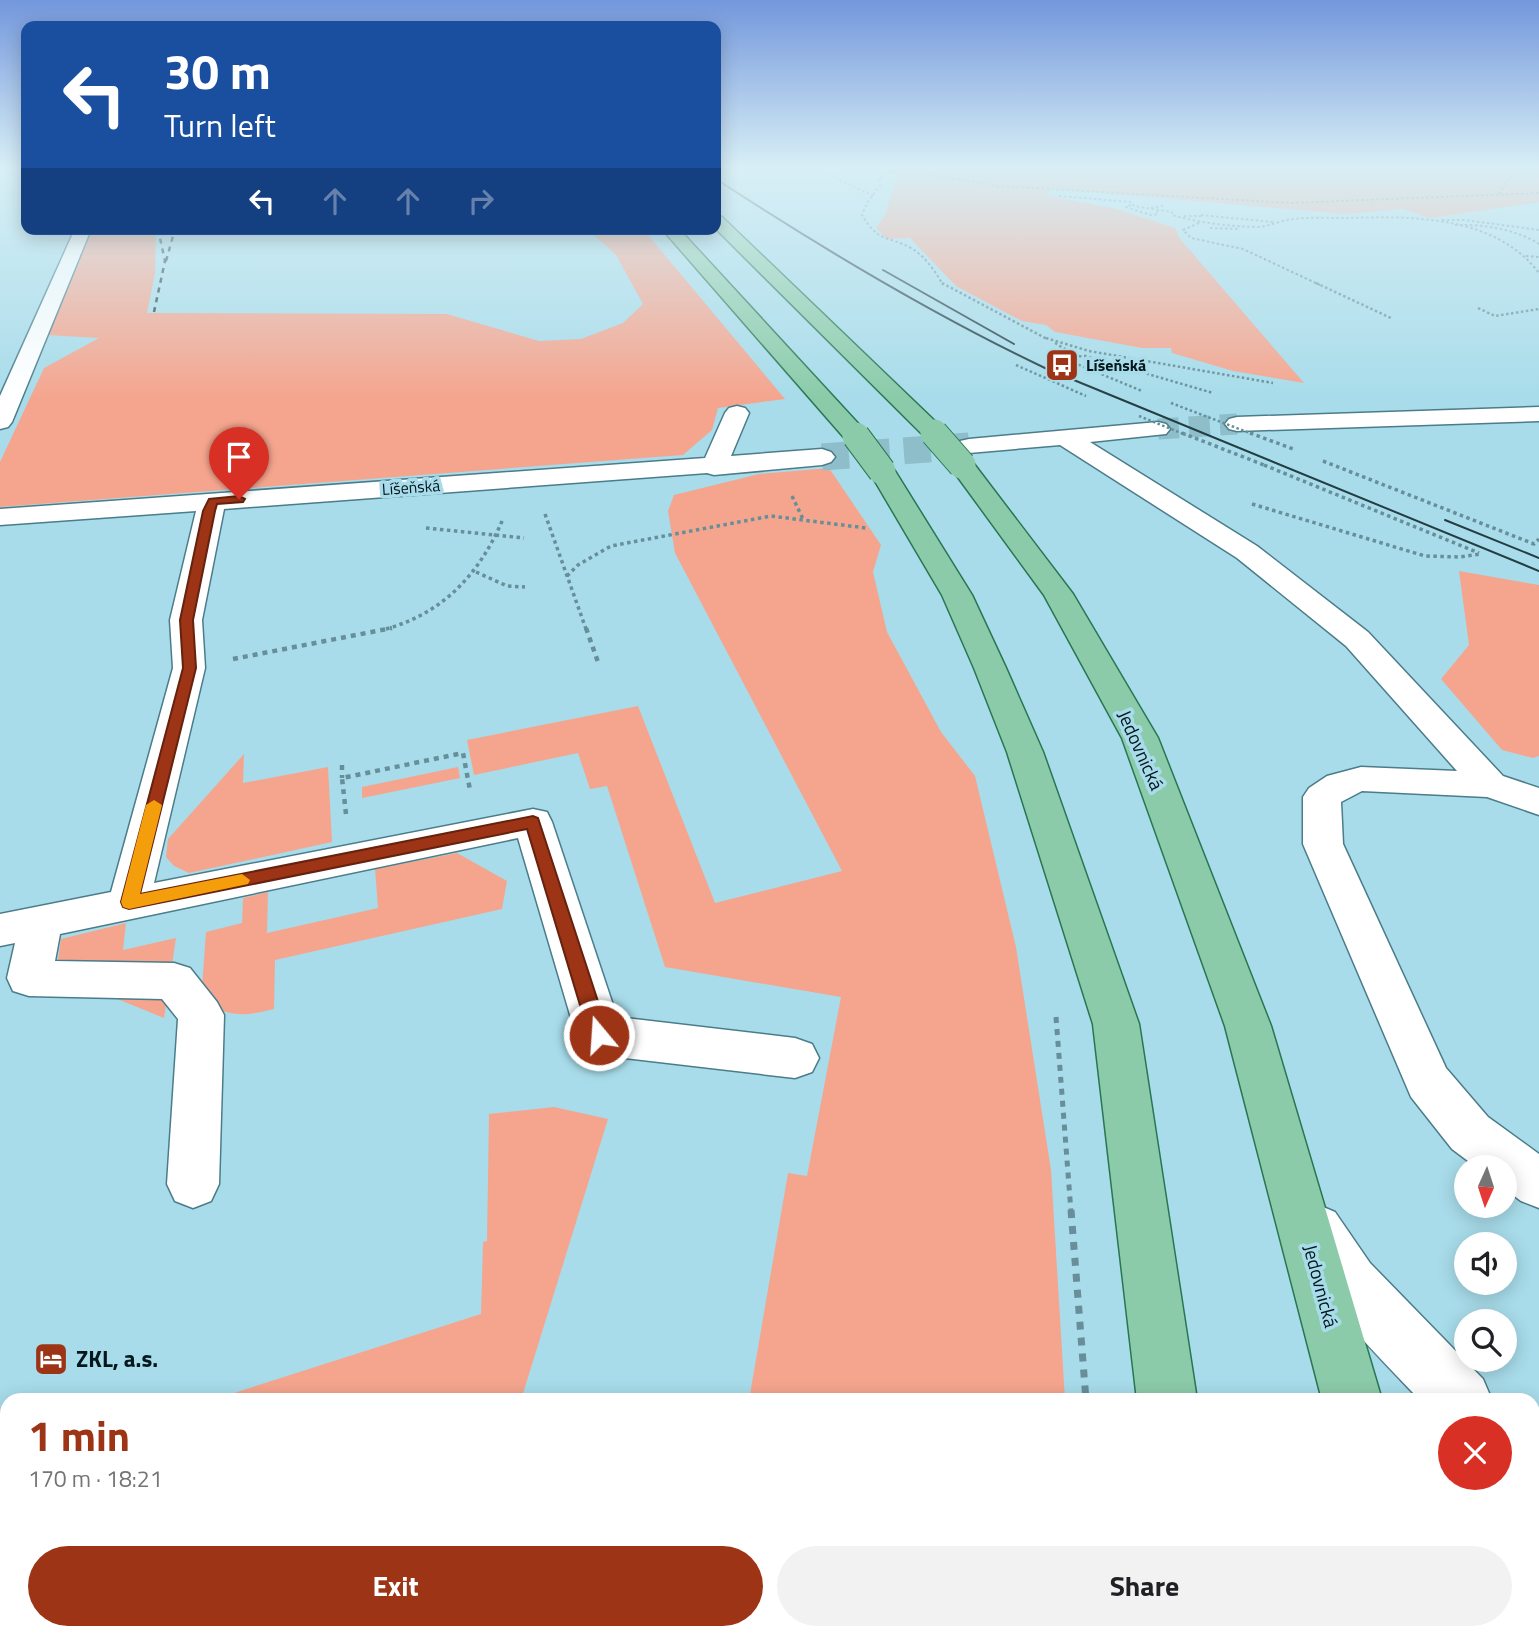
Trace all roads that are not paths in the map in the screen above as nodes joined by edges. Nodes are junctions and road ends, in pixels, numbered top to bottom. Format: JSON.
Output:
{"nodes":[{"id":1,"x":76,"y":245,"type":"edge"},
{"id":2,"x":685,"y":245,"type":"edge"},
{"id":3,"x":742,"y":245,"type":"edge"},
{"id":4,"x":737,"y":413,"type":"dead end"},
{"id":5,"x":1539,"y":414,"type":"edge"},
{"id":6,"x":0,"y":422,"type":"edge"},
{"id":7,"x":1148,"y":422,"type":"tunnel mouth"},
{"id":8,"x":1237,"y":424,"type":"tunnel mouth"},
{"id":9,"x":1064,"y":437,"type":"junction"},
{"id":10,"x":966,"y":456,"type":"junction"},
{"id":11,"x":822,"y":457,"type":"tunnel mouth"},
{"id":12,"x":714,"y":467,"type":"junction"},
{"id":13,"x":212,"y":501,"type":"junction"},
{"id":14,"x":0,"y":517,"type":"edge"},
{"id":15,"x":1490,"y":785,"type":"junction"},
{"id":16,"x":1539,"y":802,"type":"edge"},
{"id":17,"x":129,"y":902,"type":"junction"},
{"id":18,"x":21,"y":925,"type":"edge"},
{"id":19,"x":795,"y":1058,"type":"dead end"},
{"id":20,"x":193,"y":1184,"type":"dead end"},
{"id":21,"x":1539,"y":1184,"type":"edge"},
{"id":22,"x":1298,"y":1203,"type":"junction"},
{"id":23,"x":1166,"y":1393,"type":"edge"},
{"id":24,"x":1350,"y":1393,"type":"edge"},
{"id":25,"x":1455,"y":1393,"type":"edge"}],
"edges":[{"from":1,"to":6,"type":"street"},
{"from":2,"to":23,"type":"main road","bridge":true},
{"from":3,"to":10,"type":"main road","name":"Jedovnická","bridge":true},
{"from":4,"to":12,"type":"street"},
{"from":5,"to":8,"type":"street"},
{"from":7,"to":9,"type":"street"},
{"from":9,"to":10,"type":"street"},
{"from":9,"to":15,"type":"street"},
{"from":10,"to":22,"type":"main road","name":"Jedovnická"},
{"from":11,"to":12,"type":"street","name":"Líšeňská"},
{"from":12,"to":13,"type":"street","name":"Líšeňská"},
{"from":13,"to":14,"type":"street","name":"Líšeňská"},
{"from":13,"to":17,"type":"street"},
{"from":15,"to":16,"type":"street"},
{"from":15,"to":21,"type":"street"},
{"from":17,"to":18,"type":"street"},
{"from":17,"to":19,"type":"street"},
{"from":18,"to":20,"type":"street"},
{"from":22,"to":24,"type":"main road","name":"Jedovnická"},
{"from":22,"to":25,"type":"street"}]}
